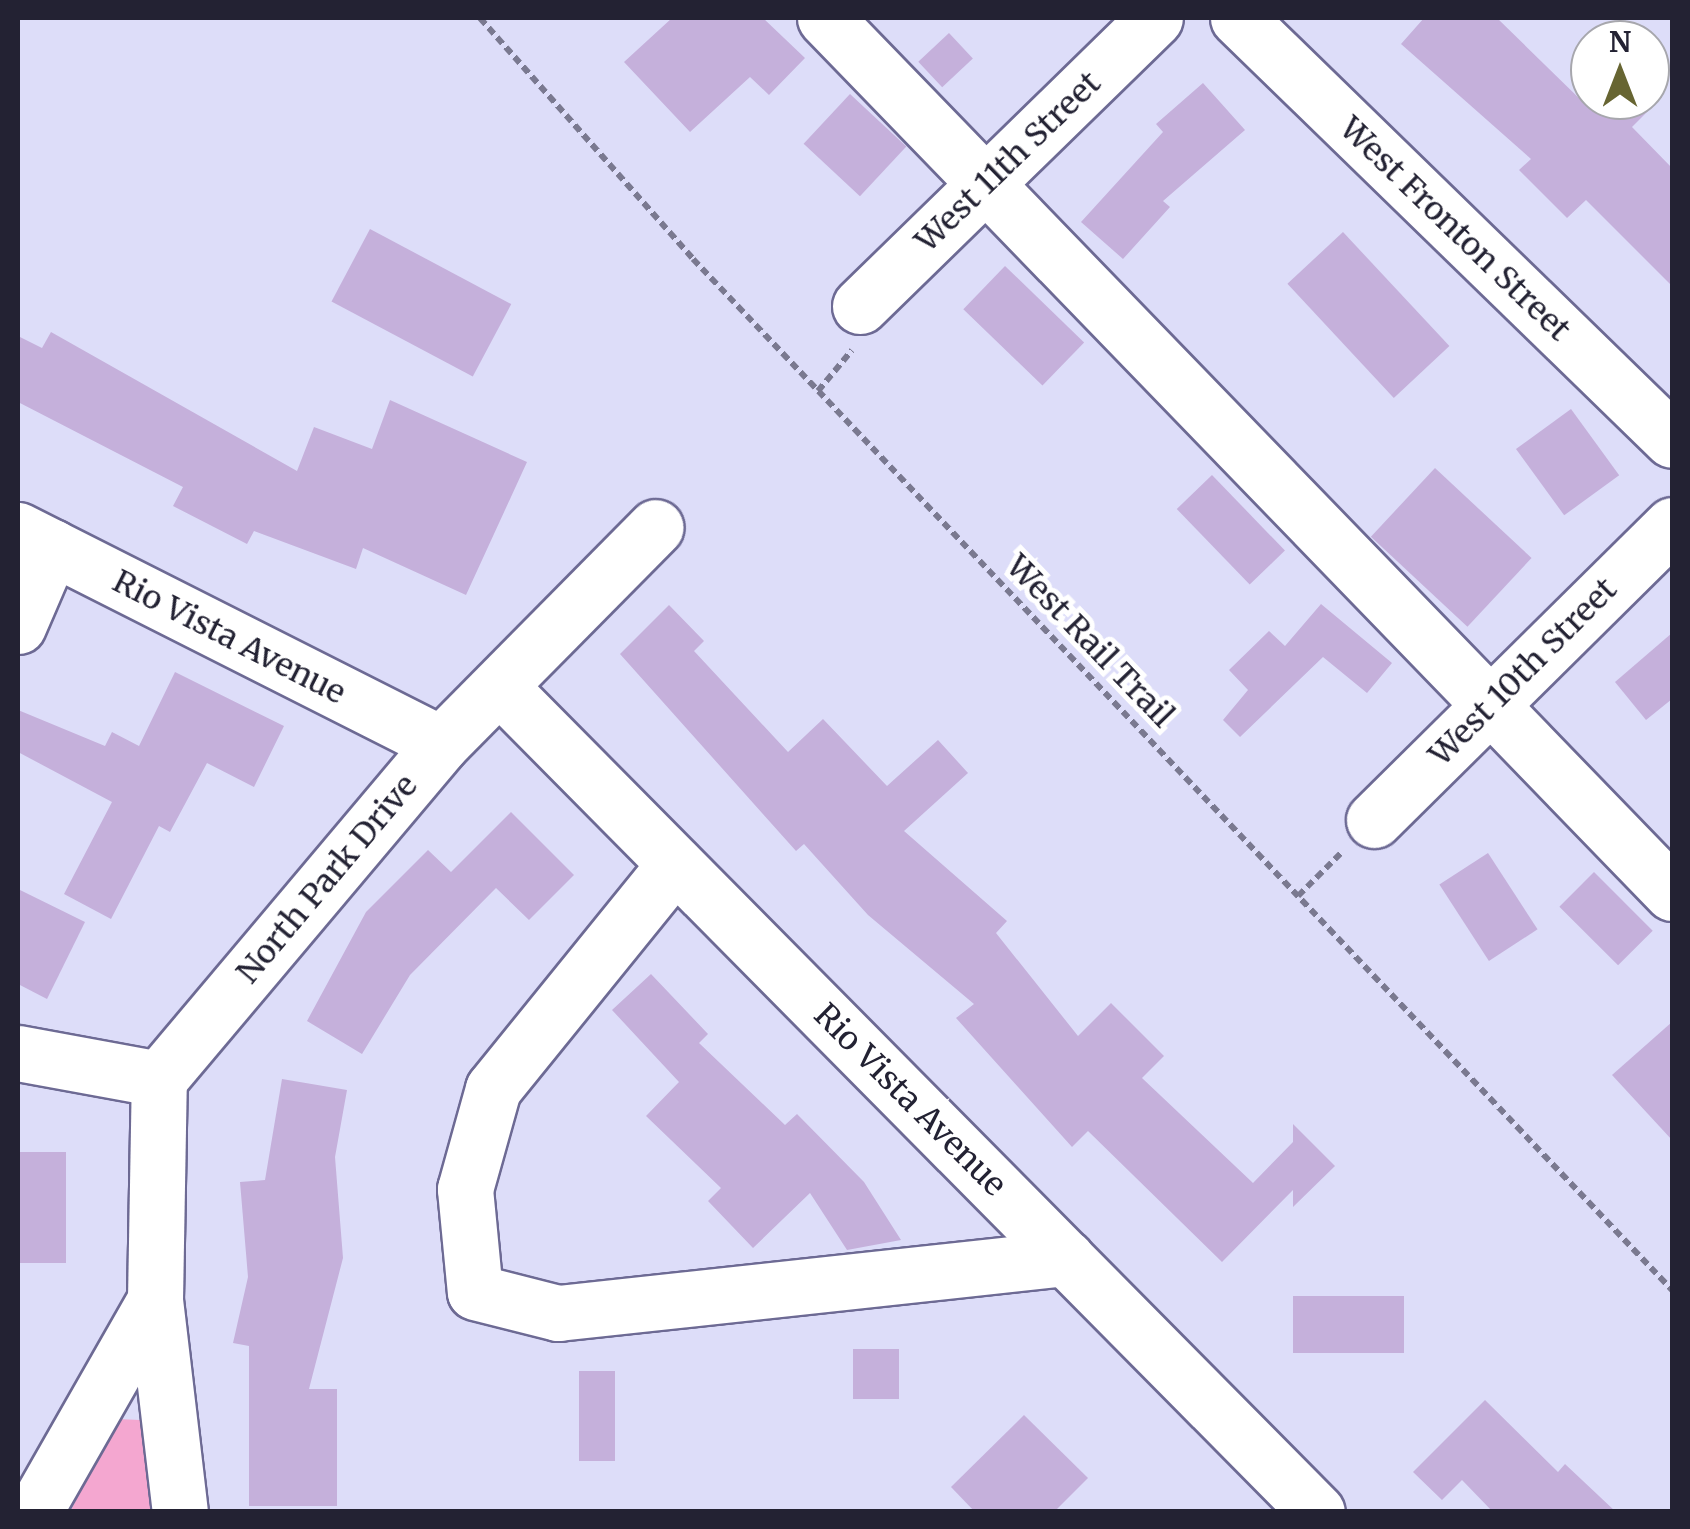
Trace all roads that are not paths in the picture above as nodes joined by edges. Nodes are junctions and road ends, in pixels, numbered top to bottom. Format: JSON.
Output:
{"nodes":[{"id":1,"x":826,"y":18,"type":"edge"},
{"id":2,"x":1155,"y":18,"type":"edge"},
{"id":3,"x":1238,"y":18,"type":"edge"},
{"id":4,"x":983,"y":186,"type":"junction"},
{"id":5,"x":860,"y":306,"type":"dead end"},
{"id":6,"x":1672,"y":440,"type":"edge"},
{"id":7,"x":1672,"y":525,"type":"edge"},
{"id":8,"x":656,"y":527,"type":"dead end"},
{"id":9,"x":35,"y":539,"type":"edge"},
{"id":10,"x":18,"y":626,"type":"edge"},
{"id":11,"x":502,"y":689,"type":"junction"},
{"id":12,"x":1490,"y":705,"type":"junction"},
{"id":13,"x":441,"y":744,"type":"junction"},
{"id":14,"x":1374,"y":820,"type":"road end"},
{"id":15,"x":675,"y":864,"type":"junction"},
{"id":16,"x":1672,"y":892,"type":"edge"},
{"id":17,"x":18,"y":1052,"type":"edge"},
{"id":18,"x":159,"y":1079,"type":"junction"},
{"id":19,"x":1066,"y":1258,"type":"junction"},
{"id":20,"x":155,"y":1300,"type":"junction"},
{"id":21,"x":34,"y":1512,"type":"edge"},
{"id":22,"x":180,"y":1512,"type":"edge"},
{"id":23,"x":1317,"y":1512,"type":"edge"}],
"edges":[{"from":1,"to":4,"type":"street"},
{"from":2,"to":4,"type":"street","name":"West 11th Street"},
{"from":3,"to":6,"type":"street","name":"West Fronton Street"},
{"from":4,"to":5,"type":"street","name":"West 11th Street"},
{"from":4,"to":12,"type":"street"},
{"from":7,"to":12,"type":"street","name":"West 10th Street"},
{"from":8,"to":11,"type":"street","name":"North Park Drive"},
{"from":9,"to":10,"type":"street"},
{"from":9,"to":13,"type":"street","name":"Rio Vista Avenue"},
{"from":11,"to":13,"type":"street","name":"North Park Drive"},
{"from":11,"to":15,"type":"street","name":"Rio Vista Avenue"},
{"from":12,"to":14,"type":"street","name":"West 10th Street"},
{"from":12,"to":16,"type":"street"},
{"from":13,"to":18,"type":"street","name":"North Park Drive"},
{"from":15,"to":19,"type":"street","name":"Rio Vista Avenue"},
{"from":15,"to":19,"type":"street"},
{"from":17,"to":18,"type":"street"},
{"from":18,"to":20,"type":"street"},
{"from":19,"to":23,"type":"street","name":"Rio Vista Avenue"},
{"from":20,"to":21,"type":"street"},
{"from":20,"to":22,"type":"street"}]}
